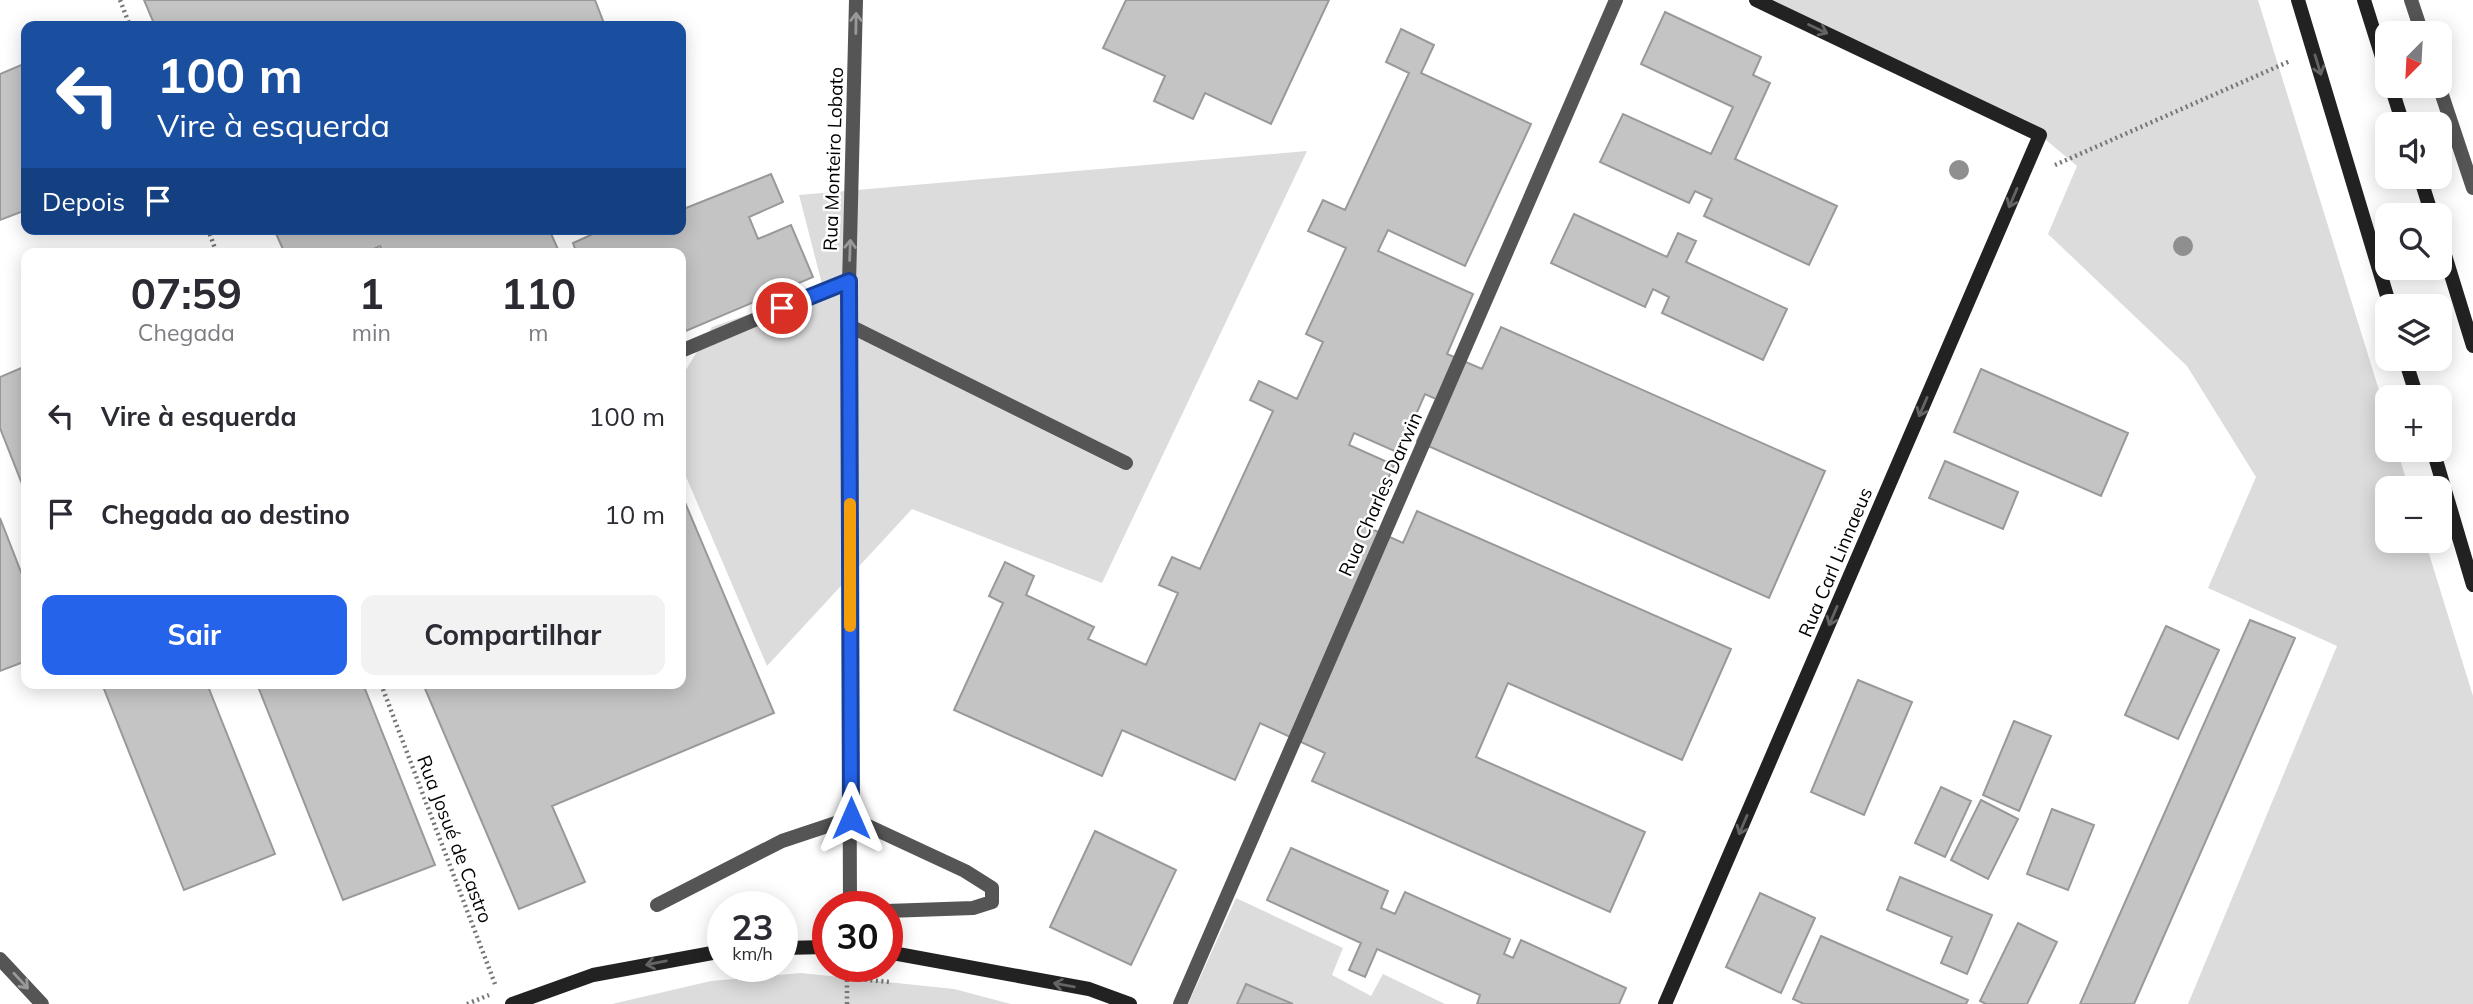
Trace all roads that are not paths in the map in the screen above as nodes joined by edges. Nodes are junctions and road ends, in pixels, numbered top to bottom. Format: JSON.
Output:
{"nodes":[{"id":1,"x":856,"y":0,"type":"edge"},
{"id":2,"x":1616,"y":0,"type":"edge"},
{"id":3,"x":1756,"y":0,"type":"edge"},
{"id":4,"x":2298,"y":0,"type":"edge"},
{"id":5,"x":2364,"y":0,"type":"edge"},
{"id":6,"x":2411,"y":0,"type":"edge"},
{"id":7,"x":2418,"y":21,"type":"edge"},
{"id":8,"x":2375,"y":34,"type":"edge"},
{"id":9,"x":2443,"y":98,"type":"edge"},
{"id":10,"x":2473,"y":188,"type":"edge"},
{"id":11,"x":2452,"y":278,"type":"edge"},
{"id":12,"x":849,"y":281,"type":"junction"},
{"id":13,"x":2386,"y":294,"type":"edge"},
{"id":14,"x":848,"y":325,"type":"junction"},
{"id":15,"x":2473,"y":346,"type":"edge"},
{"id":16,"x":686,"y":349,"type":"edge"},
{"id":17,"x":2437,"y":462,"type":"edge"},
{"id":18,"x":1126,"y":463,"type":"dead end"},
{"id":19,"x":2473,"y":585,"type":"edge"},
{"id":20,"x":851,"y":818,"type":"junction"},
{"id":21,"x":850,"y":891,"type":"edge"},
{"id":22,"x":657,"y":905,"type":"dead end"},
{"id":23,"x":903,"y":910,"type":"edge"},
{"id":24,"x":707,"y":954,"type":"edge"},
{"id":25,"x":903,"y":955,"type":"edge"},
{"id":26,"x":0,"y":959,"type":"edge"},
{"id":27,"x":42,"y":1004,"type":"edge"},
{"id":28,"x":512,"y":1004,"type":"edge"},
{"id":29,"x":1130,"y":1004,"type":"edge"},
{"id":30,"x":1180,"y":1004,"type":"edge"},
{"id":31,"x":1665,"y":1004,"type":"edge"}],
"edges":[{"from":12,"to":1,"type":"street","name":"Rua Monteiro Lobato","one_way":true},
{"from":2,"to":30,"type":"street","name":"Rua Charles Darwin"},
{"from":3,"to":31,"type":"street","name":"Rua Carl Linnaeus","one_way":true},
{"from":4,"to":13,"type":"street","one_way":true},
{"from":5,"to":8,"type":"street"},
{"from":6,"to":7,"type":"street"},
{"from":9,"to":10,"type":"street"},
{"from":11,"to":15,"type":"street"},
{"from":12,"to":14,"type":"street","name":"Rua Monteiro Lobato"},
{"from":12,"to":16,"type":"street"},
{"from":14,"to":18,"type":"street"},
{"from":14,"to":20,"type":"street","name":"Rua Monteiro Lobato"},
{"from":17,"to":19,"type":"street"},
{"from":20,"to":21,"type":"street","name":"Rua Monteiro Lobato"},
{"from":20,"to":22,"type":"street"},
{"from":20,"to":23,"type":"street"},
{"from":24,"to":28,"type":"street","one_way":true},
{"from":29,"to":25,"type":"street","one_way":true},
{"from":26,"to":27,"type":"street","one_way":true}]}
